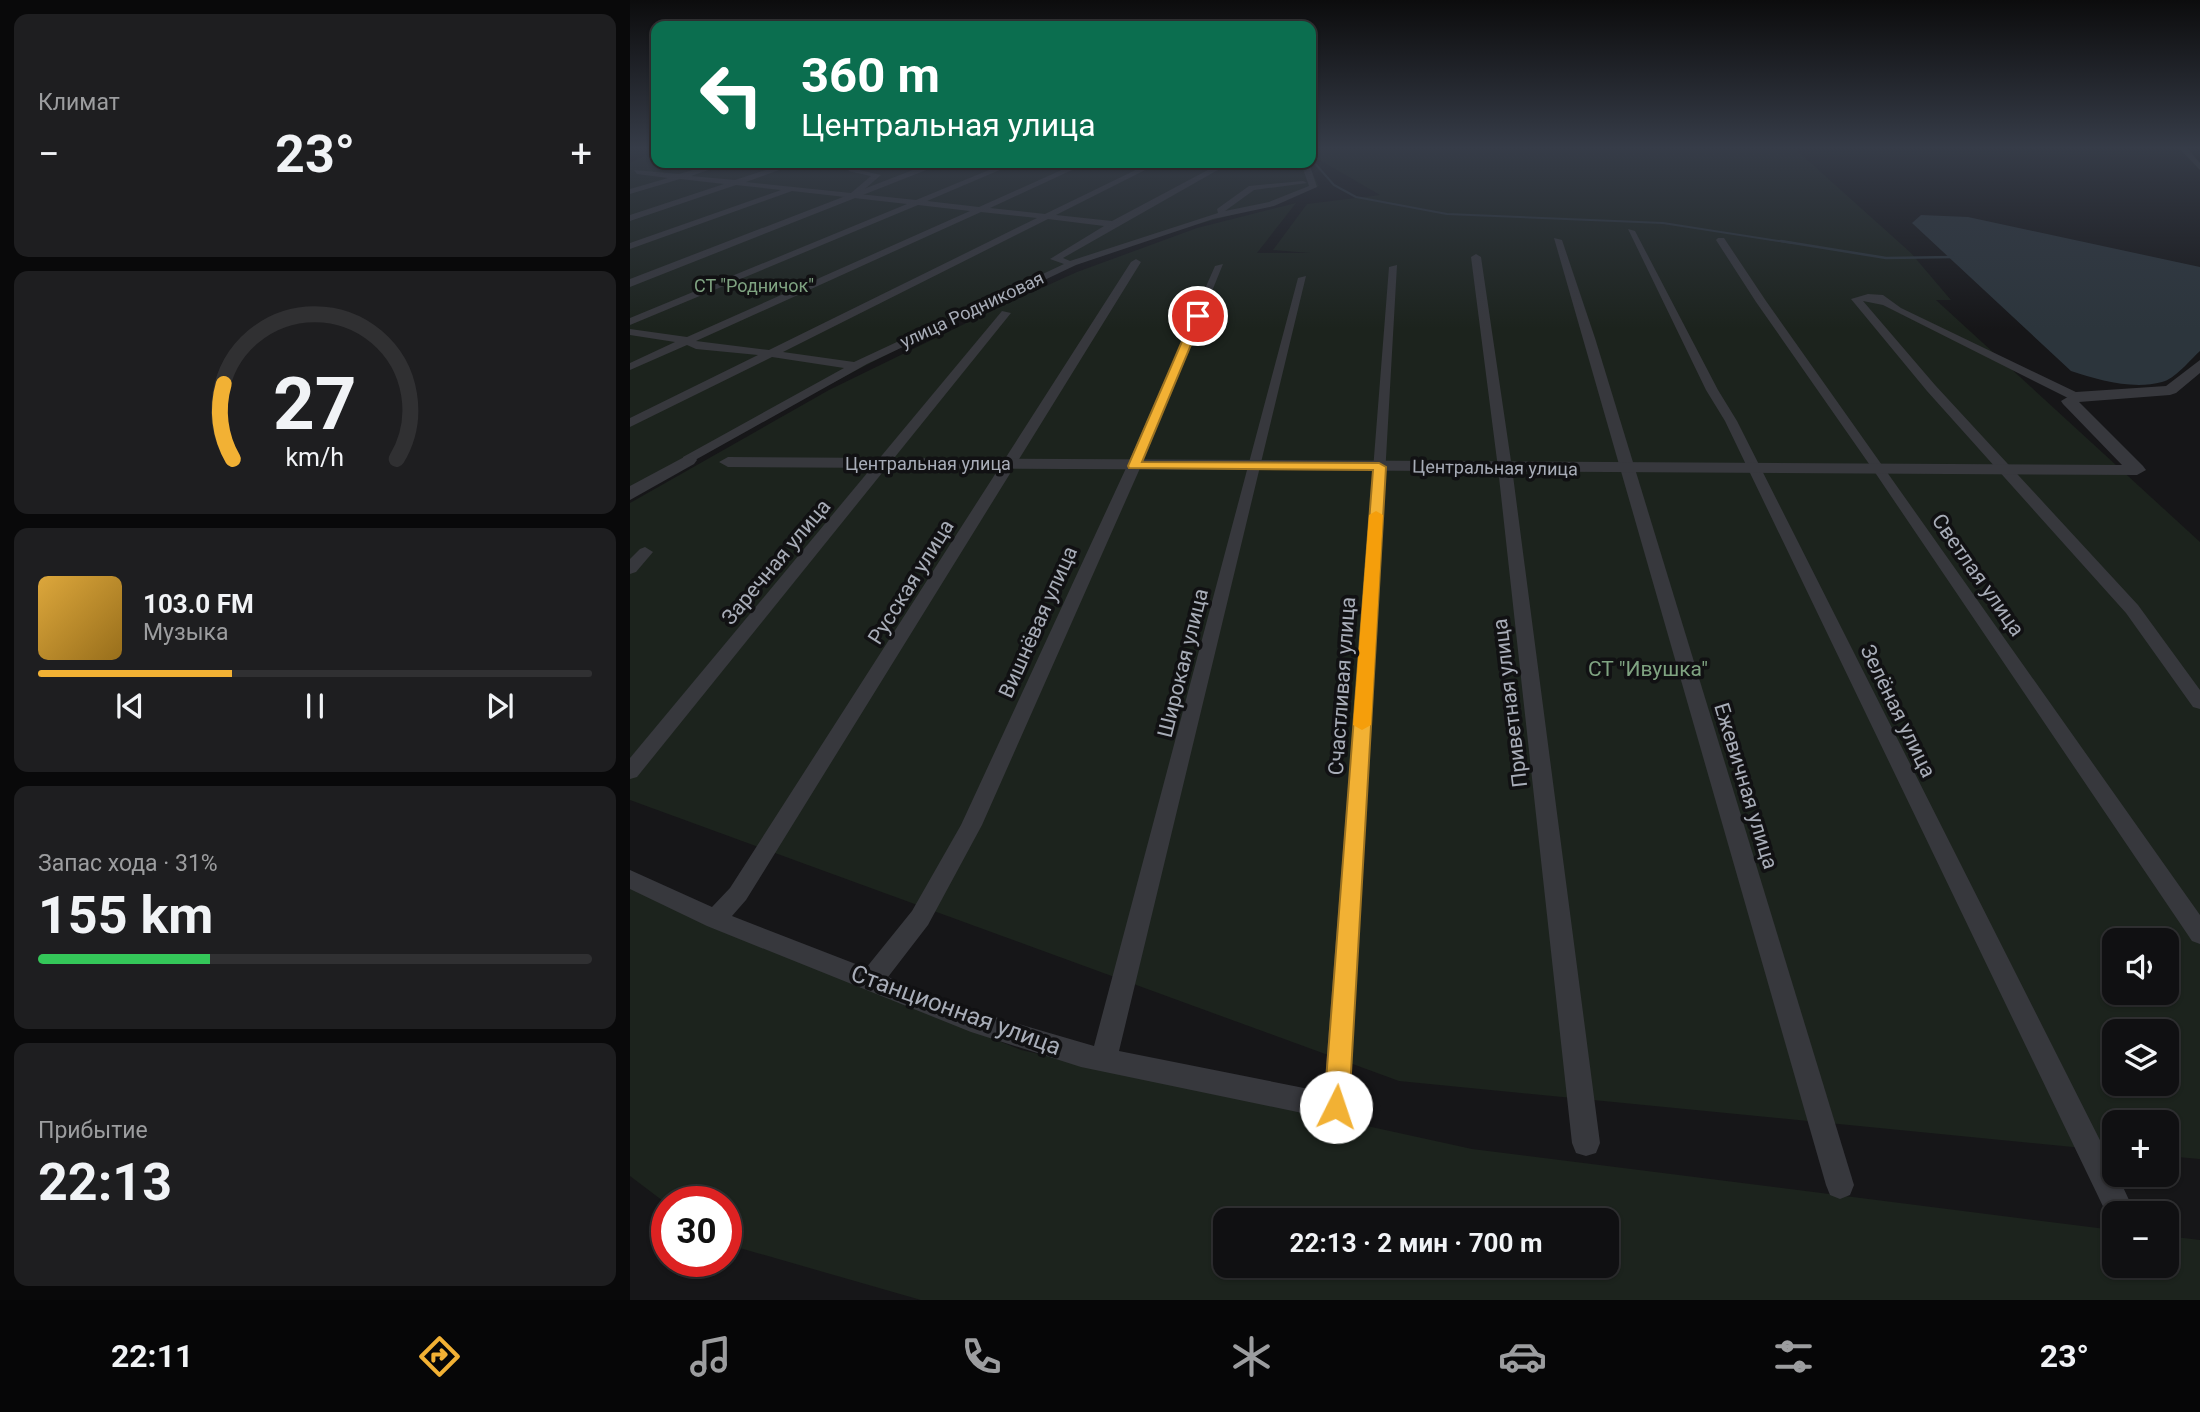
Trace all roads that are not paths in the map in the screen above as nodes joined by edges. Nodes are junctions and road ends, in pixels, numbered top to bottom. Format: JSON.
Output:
{"nodes":[{"id":1,"x":660,"y":208,"type":"edge"},
{"id":2,"x":740,"y":208,"type":"edge"},
{"id":3,"x":822,"y":208,"type":"edge"},
{"id":4,"x":904,"y":208,"type":"edge"},
{"id":5,"x":959,"y":208,"type":"edge"},
{"id":6,"x":986,"y":208,"type":"edge"},
{"id":7,"x":1061,"y":208,"type":"edge"},
{"id":8,"x":1142,"y":208,"type":"edge"},
{"id":9,"x":1224,"y":208,"type":"edge"},
{"id":10,"x":1254,"y":208,"type":"edge"},
{"id":11,"x":981,"y":210,"type":"junction"},
{"id":12,"x":1044,"y":216,"type":"junction"},
{"id":13,"x":1211,"y":217,"type":"junction"},
{"id":14,"x":630,"y":218,"type":"edge"},
{"id":15,"x":1113,"y":223,"type":"junction"},
{"id":16,"x":1631,"y":231,"type":"dead end"},
{"id":17,"x":1557,"y":240,"type":"dead end"},
{"id":18,"x":1721,"y":240,"type":"dead end"},
{"id":19,"x":630,"y":246,"type":"edge"},
{"id":20,"x":1476,"y":257,"type":"dead end"},
{"id":21,"x":1136,"y":262,"type":"dead end"},
{"id":22,"x":1073,"y":263,"type":"junction"},
{"id":23,"x":1220,"y":266,"type":"dead end"},
{"id":24,"x":1394,"y":267,"type":"dead end"},
{"id":25,"x":1303,"y":278,"type":"dead end"},
{"id":26,"x":630,"y":283,"type":"edge"},
{"id":27,"x":1006,"y":313,"type":"dead end"},
{"id":28,"x":630,"y":322,"type":"edge"},
{"id":29,"x":630,"y":332,"type":"edge"},
{"id":30,"x":688,"y":341,"type":"junction"},
{"id":31,"x":769,"y":354,"type":"junction"},
{"id":32,"x":2200,"y":365,"type":"edge"},
{"id":33,"x":856,"y":366,"type":"junction"},
{"id":34,"x":630,"y":368,"type":"edge"},
{"id":35,"x":2074,"y":401,"type":"junction"},
{"id":36,"x":630,"y":423,"type":"edge"},
{"id":37,"x":688,"y":460,"type":"joint"},
{"id":38,"x":728,"y":462,"type":"dead end"},
{"id":39,"x":885,"y":464,"type":"junction"},
{"id":40,"x":1011,"y":464,"type":"junction"},
{"id":41,"x":1134,"y":466,"type":"junction"},
{"id":42,"x":1257,"y":467,"type":"junction"},
{"id":43,"x":1379,"y":467,"type":"junction"},
{"id":44,"x":1505,"y":468,"type":"junction"},
{"id":45,"x":1628,"y":469,"type":"junction"},
{"id":46,"x":1754,"y":469,"type":"junction"},
{"id":47,"x":1880,"y":470,"type":"junction"},
{"id":48,"x":2006,"y":470,"type":"junction"},
{"id":49,"x":630,"y":494,"type":"edge"},
{"id":50,"x":645,"y":552,"type":"dead end"},
{"id":51,"x":630,"y":569,"type":"edge"},
{"id":52,"x":2200,"y":703,"type":"edge"},
{"id":53,"x":630,"y":772,"type":"edge"},
{"id":54,"x":630,"y":878,"type":"edge"},
{"id":55,"x":715,"y":919,"type":"junction"},
{"id":56,"x":2200,"y":934,"type":"edge"},
{"id":57,"x":870,"y":981,"type":"junction"},
{"id":58,"x":1104,"y":1059,"type":"junction"},
{"id":59,"x":1336,"y":1107,"type":"joint"},
{"id":60,"x":1586,"y":1143,"type":"dead end"},
{"id":61,"x":1840,"y":1185,"type":"dead end"},
{"id":62,"x":2115,"y":1201,"type":"edge"}],
"edges":[{"from":1,"to":14,"type":"street"},
{"from":2,"to":19,"type":"street"},
{"from":3,"to":26,"type":"street"},
{"from":4,"to":28,"type":"street"},
{"from":5,"to":11,"type":"street"},
{"from":6,"to":11,"type":"street"},
{"from":7,"to":12,"type":"street"},
{"from":8,"to":15,"type":"street"},
{"from":9,"to":13,"type":"street"},
{"from":10,"to":13,"type":"street","name":"улица Родниковая"},
{"from":11,"to":12,"type":"street"},
{"from":11,"to":30,"type":"street"},
{"from":12,"to":15,"type":"street"},
{"from":12,"to":31,"type":"street"},
{"from":13,"to":22,"type":"street","name":"улица Родниковая"},
{"from":15,"to":22,"type":"street"},
{"from":16,"to":46,"type":"street","name":"Зелёная улица"},
{"from":17,"to":45,"type":"street","name":"Ежевичная улица"},
{"from":18,"to":47,"type":"street","name":"Светлая улица"},
{"from":20,"to":44,"type":"street","name":"Приветная улица"},
{"from":21,"to":40,"type":"street","name":"Русская улица"},
{"from":22,"to":33,"type":"street","name":"улица Родниковая"},
{"from":23,"to":41,"type":"street","name":"Вишнёвая улица"},
{"from":24,"to":43,"type":"street","name":"Счастливая улица"},
{"from":25,"to":42,"type":"street","name":"Широкая улица"},
{"from":27,"to":39,"type":"street","name":"Заречная улица"},
{"from":29,"to":30,"type":"street"},
{"from":30,"to":31,"type":"street"},
{"from":30,"to":34,"type":"street"},
{"from":31,"to":33,"type":"street"},
{"from":31,"to":36,"type":"street"},
{"from":32,"to":35,"type":"street"},
{"from":33,"to":37,"type":"street","name":"улица Родниковая"},
{"from":35,"to":48,"type":"street","name":"Центральная улица"},
{"from":35,"to":48,"type":"street"},
{"from":37,"to":49,"type":"street","name":"улица Родниковая"},
{"from":38,"to":39,"type":"street","name":"Центральная улица"},
{"from":39,"to":40,"type":"street","name":"Центральная улица"},
{"from":39,"to":53,"type":"street","name":"Заречная улица"},
{"from":40,"to":41,"type":"street","name":"Центральная улица"},
{"from":40,"to":55,"type":"street","name":"Русская улица"},
{"from":41,"to":42,"type":"street","name":"Центральная улица"},
{"from":41,"to":57,"type":"street","name":"Вишнёвая улица"},
{"from":42,"to":43,"type":"street","name":"Центральная улица"},
{"from":42,"to":58,"type":"street","name":"Широкая улица"},
{"from":43,"to":44,"type":"street","name":"Центральная улица"},
{"from":43,"to":59,"type":"street","name":"Счастливая улица"},
{"from":44,"to":45,"type":"street","name":"Центральная улица"},
{"from":44,"to":60,"type":"street","name":"Приветная улица"},
{"from":45,"to":46,"type":"street","name":"Центральная улица"},
{"from":45,"to":61,"type":"street","name":"Ежевичная улица"},
{"from":46,"to":47,"type":"street","name":"Центральная улица"},
{"from":46,"to":62,"type":"street","name":"Зелёная улица"},
{"from":47,"to":48,"type":"street","name":"Центральная улица"},
{"from":47,"to":56,"type":"street","name":"Светлая улица"},
{"from":48,"to":52,"type":"street"},
{"from":50,"to":51,"type":"street"},
{"from":54,"to":55,"type":"street","name":"Станционная улица"},
{"from":55,"to":57,"type":"street","name":"Станционная улица"},
{"from":57,"to":58,"type":"street","name":"Станционная улица"},
{"from":58,"to":59,"type":"street","name":"Станционная улица"}]}
